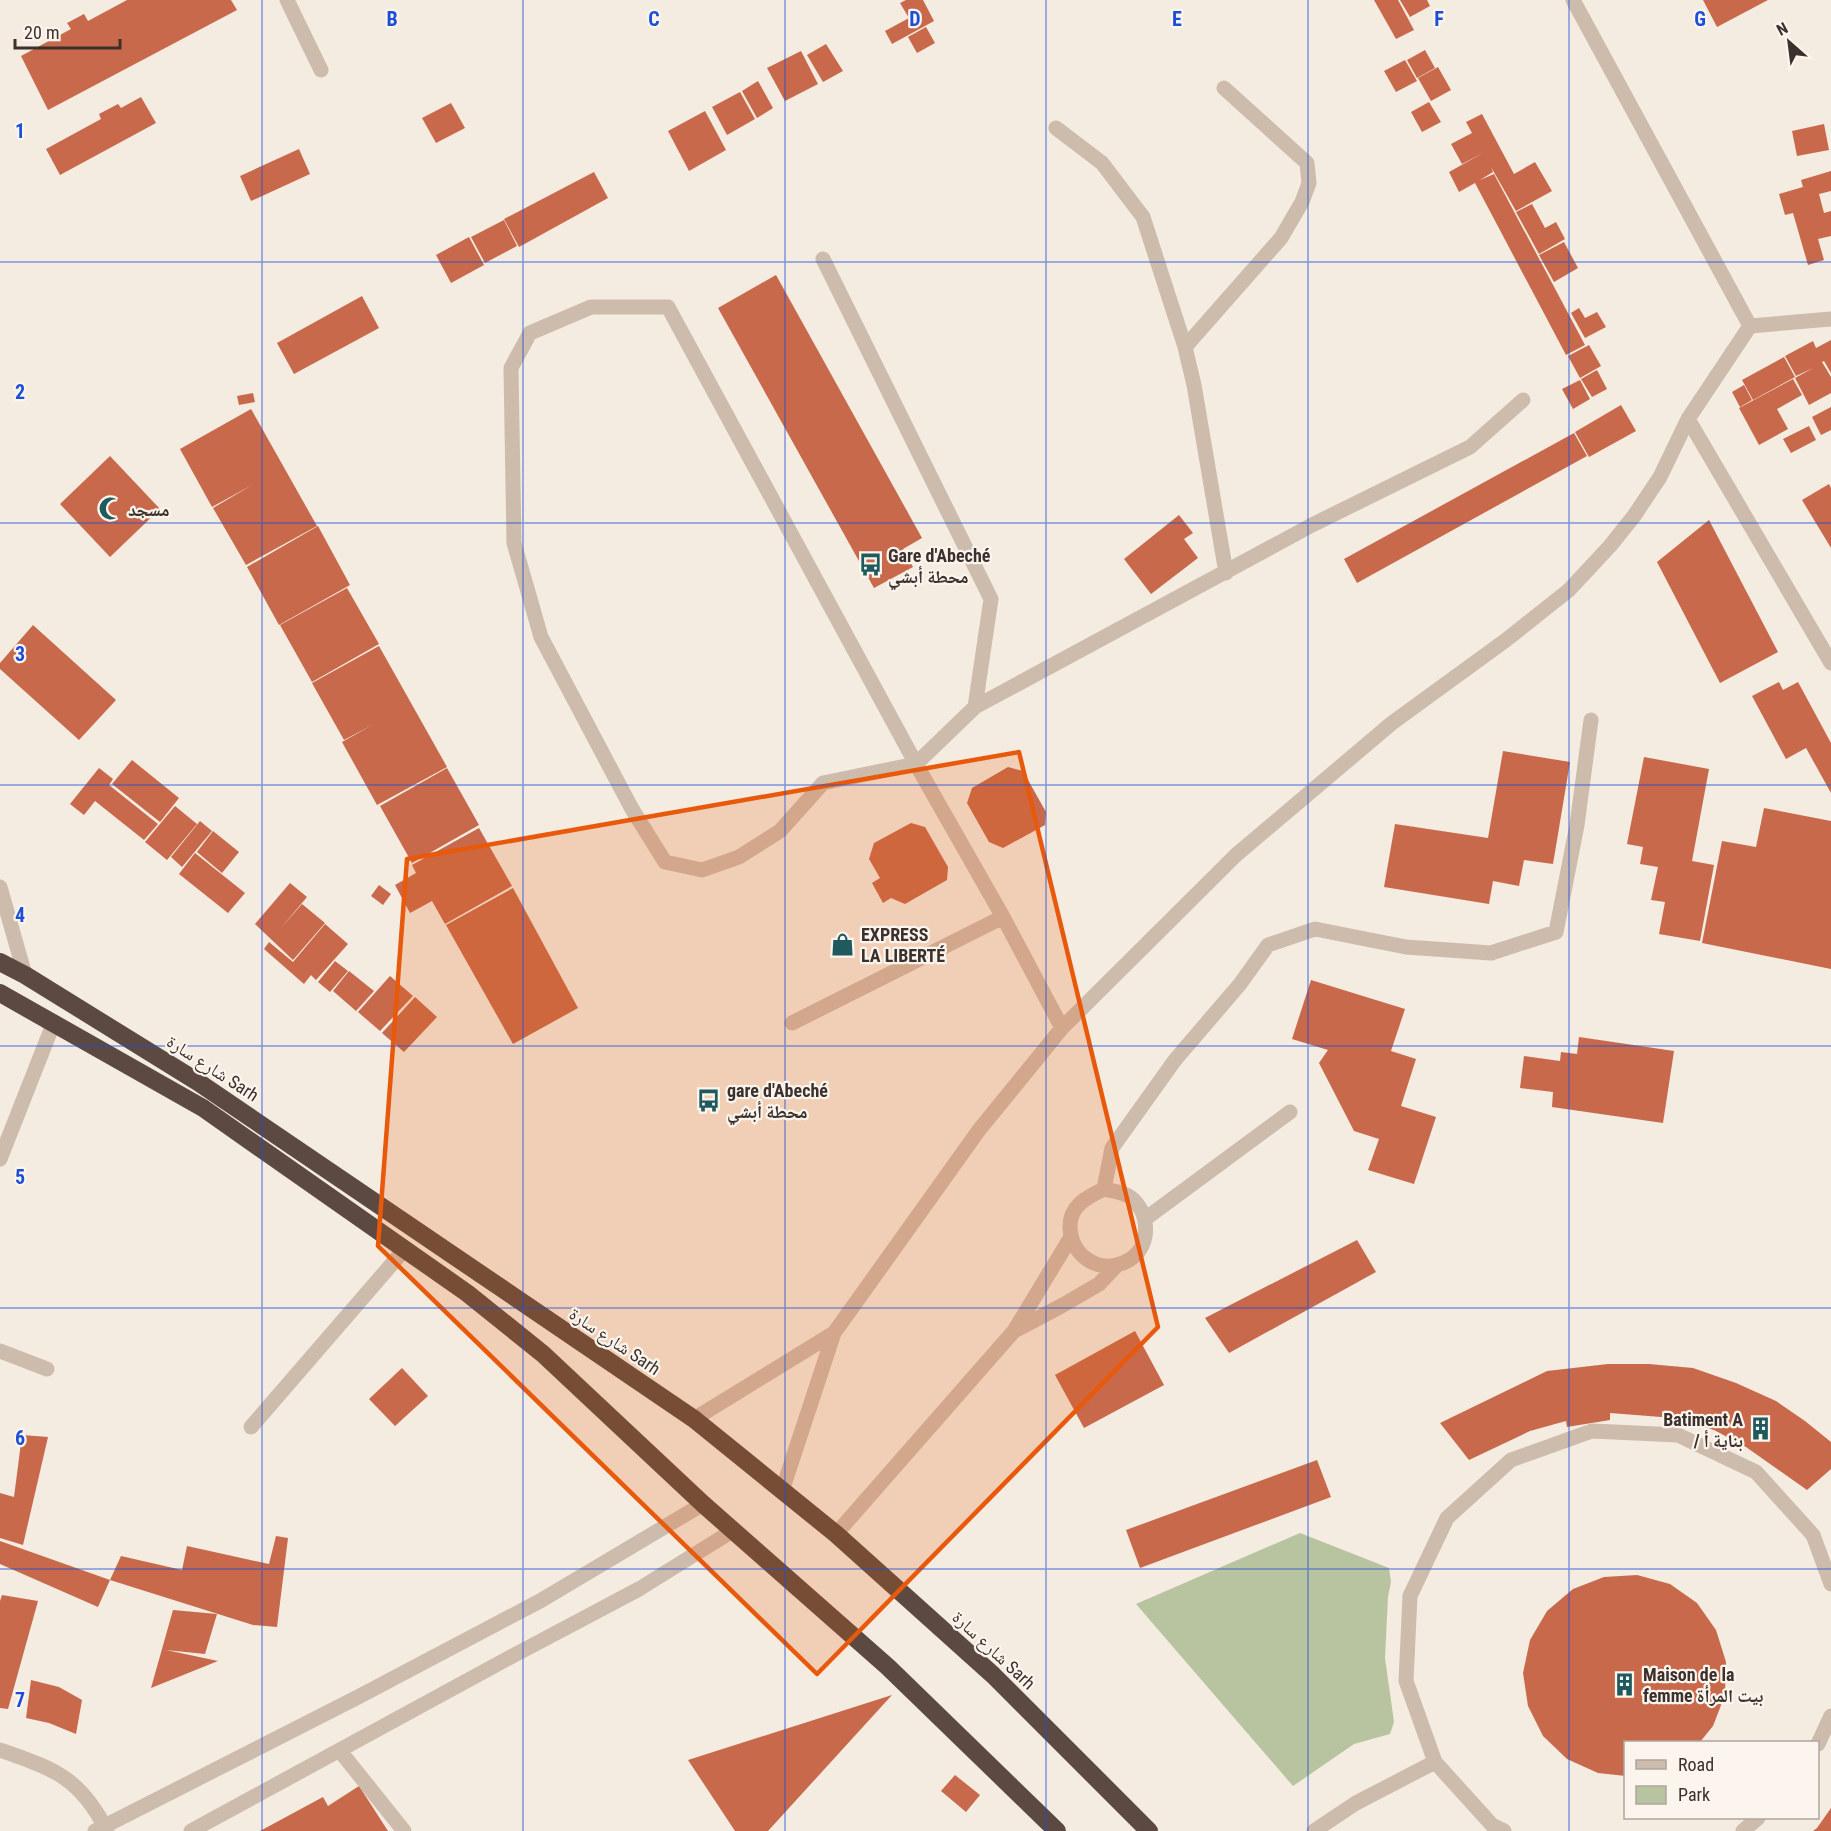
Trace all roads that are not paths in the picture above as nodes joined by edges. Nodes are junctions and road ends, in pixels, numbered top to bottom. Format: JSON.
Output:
{"nodes":[{"id":1,"x":287,"y":0,"type":"edge"},
{"id":2,"x":1573,"y":0,"type":"edge"},
{"id":3,"x":321,"y":70,"type":"dead end"},
{"id":4,"x":1224,"y":88,"type":"dead end"},
{"id":5,"x":1056,"y":128,"type":"dead end"},
{"id":6,"x":823,"y":259,"type":"dead end"},
{"id":7,"x":1831,"y":320,"type":"edge"},
{"id":8,"x":1750,"y":326,"type":"junction"},
{"id":9,"x":1185,"y":347,"type":"junction"},
{"id":10,"x":1523,"y":400,"type":"dead end"},
{"id":11,"x":1688,"y":419,"type":"junction"},
{"id":12,"x":1226,"y":573,"type":"junction"},
{"id":13,"x":1831,"y":663,"type":"edge"},
{"id":14,"x":975,"y":707,"type":"junction"},
{"id":15,"x":1591,"y":720,"type":"dead end"},
{"id":16,"x":916,"y":764,"type":"junction"},
{"id":17,"x":0,"y":887,"type":"edge"},
{"id":18,"x":1003,"y":916,"type":"junction"},
{"id":19,"x":0,"y":962,"type":"edge"},
{"id":20,"x":25,"y":975,"type":"junction"},
{"id":21,"x":0,"y":993,"type":"edge"},
{"id":22,"x":54,"y":1022,"type":"junction"},
{"id":23,"x":792,"y":1023,"type":"dead end"},
{"id":24,"x":1062,"y":1028,"type":"junction"},
{"id":25,"x":1290,"y":1112,"type":"dead end"},
{"id":26,"x":0,"y":1159,"type":"edge"},
{"id":27,"x":1104,"y":1189,"type":"junction"},
{"id":28,"x":1145,"y":1219,"type":"junction"},
{"id":29,"x":1071,"y":1237,"type":"junction"},
{"id":30,"x":404,"y":1250,"type":"junction"},
{"id":31,"x":1117,"y":1265,"type":"junction"},
{"id":32,"x":1014,"y":1331,"type":"junction"},
{"id":33,"x":834,"y":1333,"type":"junction"},
{"id":34,"x":0,"y":1351,"type":"edge"},
{"id":35,"x":47,"y":1369,"type":"dead end"},
{"id":36,"x":694,"y":1419,"type":"junction"},
{"id":37,"x":251,"y":1427,"type":"dead end"},
{"id":38,"x":782,"y":1491,"type":"junction"},
{"id":39,"x":703,"y":1504,"type":"junction"},
{"id":40,"x":734,"y":1530,"type":"junction"},
{"id":41,"x":836,"y":1534,"type":"junction"},
{"id":42,"x":1831,"y":1584,"type":"edge"},
{"id":43,"x":1831,"y":1716,"type":"edge"},
{"id":44,"x":1819,"y":1742,"type":"edge"},
{"id":45,"x":0,"y":1750,"type":"edge"},
{"id":46,"x":340,"y":1751,"type":"junction"},
{"id":47,"x":1435,"y":1762,"type":"junction"},
{"id":48,"x":1757,"y":1819,"type":"edge"},
{"id":49,"x":102,"y":1829,"type":"edge"},
{"id":50,"x":191,"y":1831,"type":"edge"},
{"id":51,"x":404,"y":1831,"type":"edge"},
{"id":52,"x":1057,"y":1831,"type":"edge"},
{"id":53,"x":1149,"y":1831,"type":"edge"},
{"id":54,"x":1314,"y":1831,"type":"edge"},
{"id":55,"x":1504,"y":1831,"type":"edge"},
{"id":56,"x":1743,"y":1831,"type":"edge"}],
"edges":[{"from":1,"to":3,"type":"street"},
{"from":2,"to":8,"type":"street"},
{"from":4,"to":9,"type":"street"},
{"from":5,"to":9,"type":"street"},
{"from":6,"to":14,"type":"street"},
{"from":7,"to":8,"type":"street"},
{"from":8,"to":11,"type":"street"},
{"from":9,"to":12,"type":"street"},
{"from":10,"to":12,"type":"street"},
{"from":11,"to":13,"type":"street"},
{"from":11,"to":24,"type":"street"},
{"from":12,"to":14,"type":"street"},
{"from":14,"to":16,"type":"street"},
{"from":15,"to":27,"type":"street"},
{"from":16,"to":16,"type":"street"},
{"from":16,"to":18,"type":"street"},
{"from":17,"to":20,"type":"street"},
{"from":18,"to":23,"type":"street"},
{"from":18,"to":24,"type":"street"},
{"from":19,"to":20,"type":"highway","name":"شارع سارة Sarh"},
{"from":20,"to":36,"type":"highway","name":"شارع سارة Sarh"},
{"from":21,"to":22,"type":"highway"},
{"from":22,"to":26,"type":"street"},
{"from":22,"to":30,"type":"highway"},
{"from":24,"to":33,"type":"street"},
{"from":25,"to":28,"type":"street"},
{"from":27,"to":28,"type":"street"},
{"from":27,"to":29,"type":"street"},
{"from":28,"to":31,"type":"street"},
{"from":29,"to":31,"type":"street"},
{"from":29,"to":32,"type":"street"},
{"from":30,"to":37,"type":"street"},
{"from":30,"to":39,"type":"highway"},
{"from":31,"to":32,"type":"street"},
{"from":32,"to":41,"type":"street"},
{"from":33,"to":36,"type":"street"},
{"from":33,"to":38,"type":"street"},
{"from":34,"to":35,"type":"street"},
{"from":36,"to":38,"type":"highway","name":"شارع سارة Sarh"},
{"from":38,"to":41,"type":"highway","name":"شارع سارة Sarh"},
{"from":39,"to":40,"type":"highway"},
{"from":39,"to":49,"type":"street"},
{"from":40,"to":46,"type":"street"},
{"from":40,"to":52,"type":"highway"},
{"from":41,"to":53,"type":"highway","name":"شارع سارة Sarh"},
{"from":42,"to":47,"type":"street"},
{"from":43,"to":44,"type":"street"},
{"from":45,"to":49,"type":"street"},
{"from":46,"to":50,"type":"street"},
{"from":46,"to":51,"type":"street"},
{"from":47,"to":54,"type":"street"},
{"from":47,"to":55,"type":"street"},
{"from":48,"to":56,"type":"street"}]}
